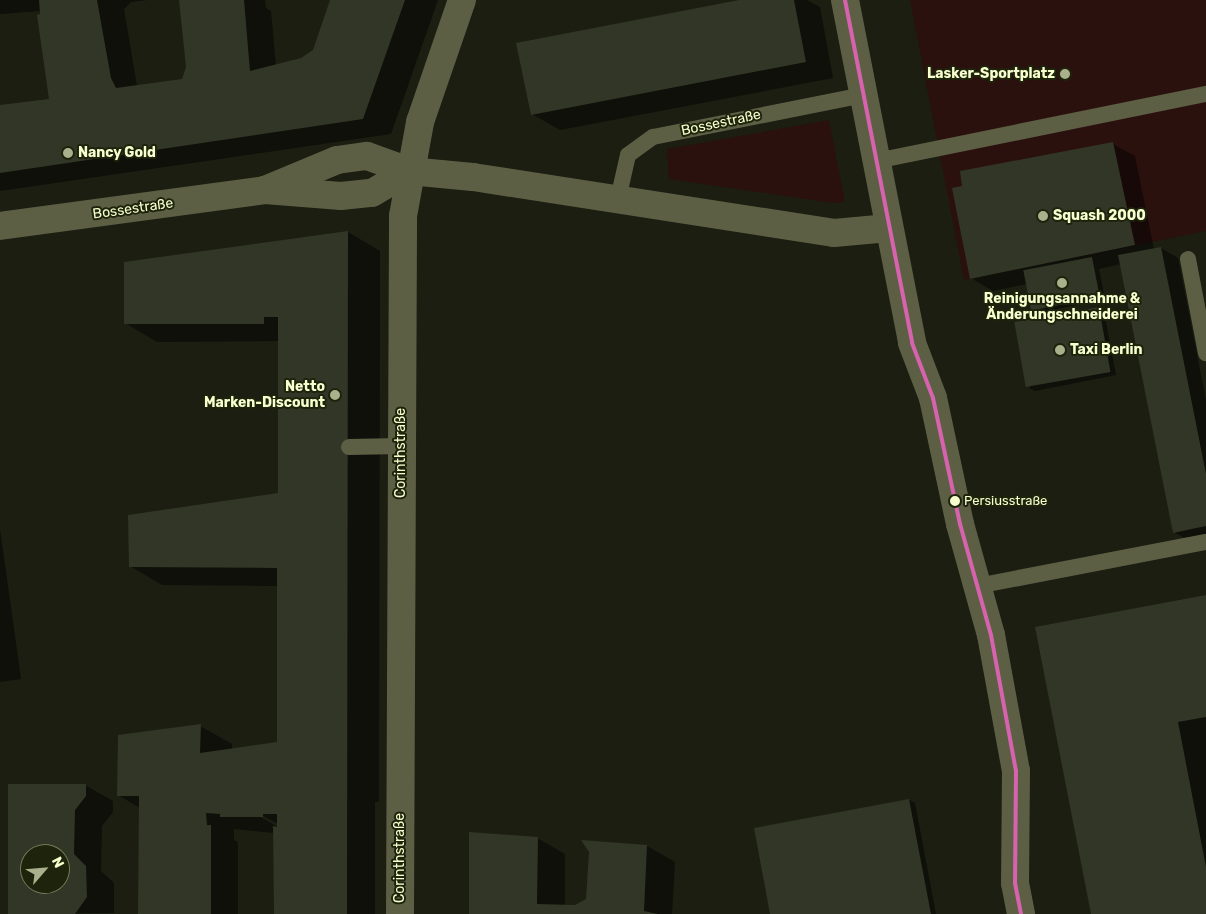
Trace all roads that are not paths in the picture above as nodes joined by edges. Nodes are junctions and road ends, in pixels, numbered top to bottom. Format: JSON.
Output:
{"nodes":[{"id":1,"x":462,"y":0,"type":"edge"},
{"id":2,"x":845,"y":0,"type":"edge"},
{"id":3,"x":1206,"y":94,"type":"edge"},
{"id":4,"x":863,"y":95,"type":"junction"},
{"id":5,"x":876,"y":161,"type":"junction"},
{"id":6,"x":409,"y":171,"type":"junction"},
{"id":7,"x":265,"y":190,"type":"junction"},
{"id":8,"x":618,"y":198,"type":"junction"},
{"id":9,"x":0,"y":226,"type":"edge"},
{"id":10,"x":889,"y":228,"type":"junction"},
{"id":11,"x":1188,"y":259,"type":"dead end"},
{"id":12,"x":1206,"y":353,"type":"edge"},
{"id":13,"x":401,"y":446,"type":"junction"},
{"id":14,"x":349,"y":447,"type":"dead end"},
{"id":15,"x":1206,"y":542,"type":"edge"},
{"id":16,"x":977,"y":586,"type":"junction"},
{"id":17,"x":400,"y":914,"type":"edge"},
{"id":18,"x":1021,"y":914,"type":"edge"}],
"edges":[{"from":1,"to":6,"type":"street","name":"Corinthstraße"},
{"from":2,"to":4,"type":"street"},
{"from":3,"to":5,"type":"lane"},
{"from":4,"to":5,"type":"street"},
{"from":4,"to":8,"type":"lane","name":"Bossestraße"},
{"from":5,"to":10,"type":"street"},
{"from":6,"to":7,"type":"street","name":"Bossestraße"},
{"from":6,"to":7,"type":"street","name":"Bossestraße"},
{"from":6,"to":8,"type":"street","name":"Bossestraße"},
{"from":6,"to":13,"type":"street","name":"Corinthstraße"},
{"from":7,"to":9,"type":"street","name":"Bossestraße"},
{"from":8,"to":10,"type":"street","name":"Bossestraße"},
{"from":10,"to":16,"type":"street"},
{"from":11,"to":12,"type":"lane"},
{"from":13,"to":14,"type":"lane"},
{"from":13,"to":17,"type":"street","name":"Corinthstraße"},
{"from":15,"to":16,"type":"lane"},
{"from":16,"to":18,"type":"street"}]}
